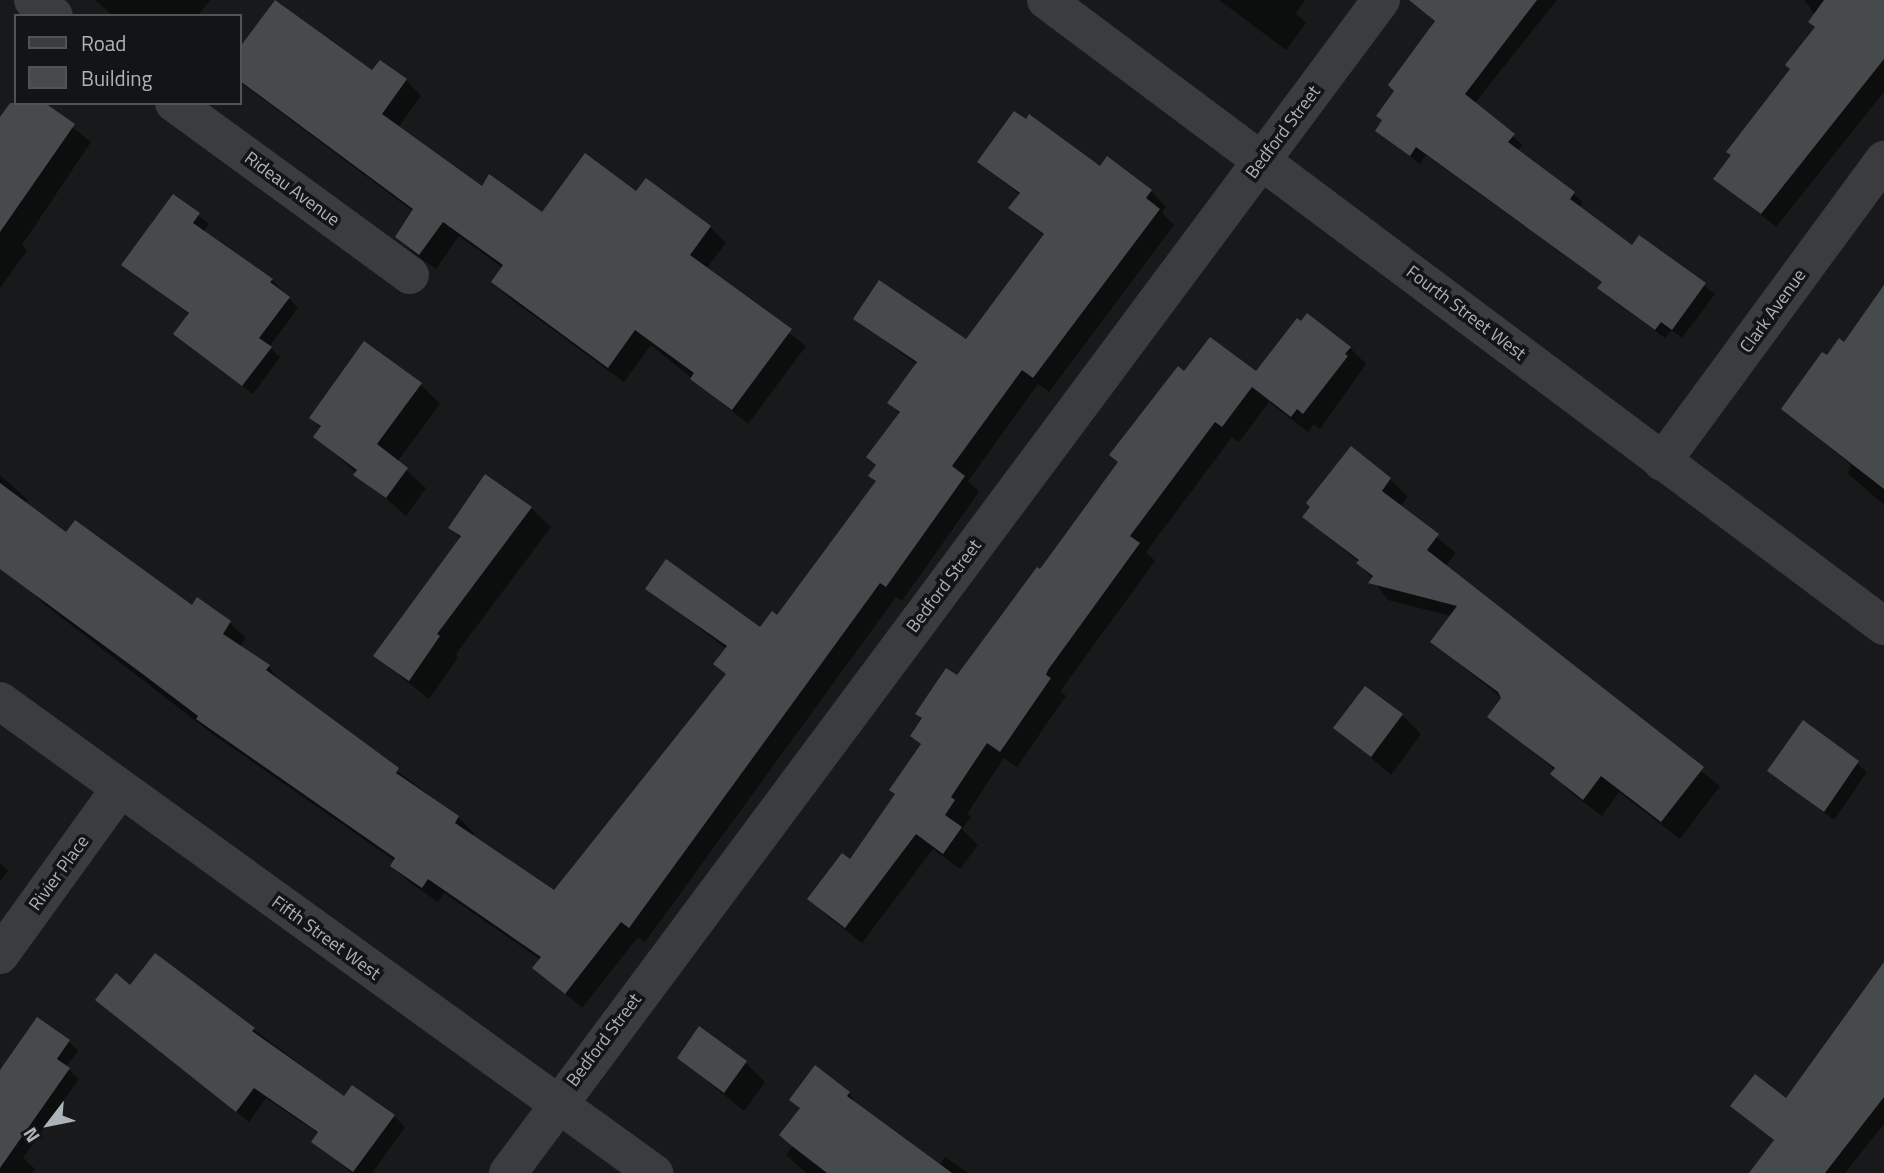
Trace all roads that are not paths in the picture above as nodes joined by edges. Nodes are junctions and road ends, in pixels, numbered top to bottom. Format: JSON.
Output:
{"nodes":[{"id":1,"x":33,"y":0,"type":"edge"},
{"id":2,"x":1046,"y":0,"type":"edge"},
{"id":3,"x":1381,"y":0,"type":"edge"},
{"id":4,"x":51,"y":14,"type":"edge"},
{"id":5,"x":177,"y":105,"type":"edge"},
{"id":6,"x":1263,"y":159,"type":"junction"},
{"id":7,"x":1884,"y":160,"type":"edge"},
{"id":8,"x":410,"y":275,"type":"dead end"},
{"id":9,"x":1662,"y":462,"type":"junction"},
{"id":10,"x":1884,"y":626,"type":"edge"},
{"id":11,"x":0,"y":701,"type":"edge"},
{"id":12,"x":119,"y":790,"type":"junction"},
{"id":13,"x":0,"y":955,"type":"edge"},
{"id":14,"x":557,"y":1104,"type":"junction"},
{"id":15,"x":508,"y":1173,"type":"edge"},
{"id":16,"x":654,"y":1173,"type":"edge"}],
"edges":[{"from":1,"to":4,"type":"street"},
{"from":2,"to":6,"type":"street","name":"Fourth Street West"},
{"from":3,"to":6,"type":"street","name":"Bedford Street"},
{"from":5,"to":8,"type":"street","name":"Rideau Avenue"},
{"from":6,"to":9,"type":"street","name":"Fourth Street West"},
{"from":6,"to":14,"type":"street","name":"Bedford Street"},
{"from":7,"to":9,"type":"street","name":"Clark Avenue"},
{"from":9,"to":10,"type":"street","name":"Fourth Street West"},
{"from":11,"to":12,"type":"street","name":"Fifth Street West"},
{"from":12,"to":13,"type":"street","name":"Rivier Place"},
{"from":12,"to":14,"type":"street","name":"Fifth Street West"},
{"from":14,"to":15,"type":"street","name":"Bedford Street"},
{"from":14,"to":16,"type":"street","name":"Fifth Street West"}]}
